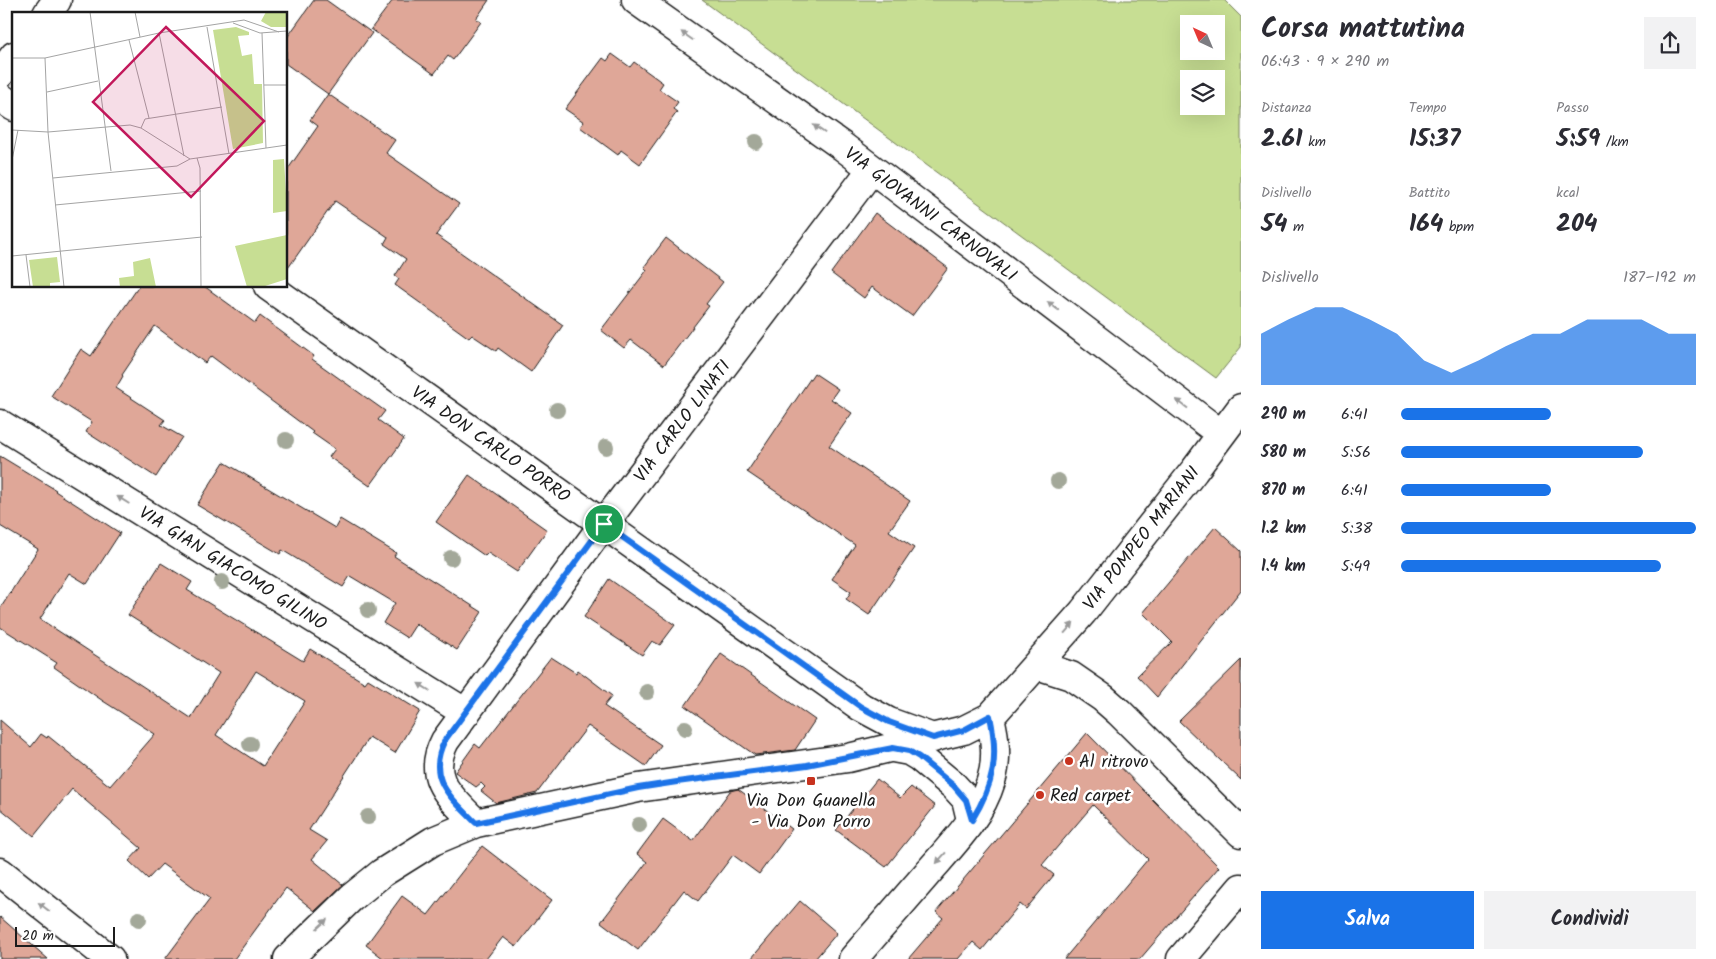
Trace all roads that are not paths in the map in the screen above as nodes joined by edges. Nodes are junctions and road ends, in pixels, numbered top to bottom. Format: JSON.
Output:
{"nodes":[{"id":1,"x":57,"y":0,"type":"edge"},
{"id":2,"x":636,"y":0,"type":"edge"},
{"id":3,"x":48,"y":12,"type":"edge"},
{"id":4,"x":12,"y":59,"type":"edge"},
{"id":5,"x":0,"y":74,"type":"edge"},
{"id":6,"x":0,"y":97,"type":"edge"},
{"id":7,"x":12,"y":106,"type":"edge"},
{"id":8,"x":872,"y":169,"type":"junction"},
{"id":9,"x":271,"y":288,"type":"edge"},
{"id":10,"x":1241,"y":408,"type":"edge"},
{"id":11,"x":0,"y":424,"type":"edge"},
{"id":12,"x":1221,"y":434,"type":"junction"},
{"id":13,"x":604,"y":524,"type":"junction"},
{"id":14,"x":1037,"y":665,"type":"junction"},
{"id":15,"x":861,"y":707,"type":"junction"},
{"id":16,"x":466,"y":713,"type":"junction"},
{"id":17,"x":990,"y":716,"type":"junction"},
{"id":18,"x":933,"y":738,"type":"junction"},
{"id":19,"x":893,"y":748,"type":"junction"},
{"id":20,"x":848,"y":758,"type":"junction"},
{"id":21,"x":972,"y":820,"type":"junction"},
{"id":22,"x":476,"y":823,"type":"junction"},
{"id":23,"x":1241,"y":833,"type":"edge"},
{"id":24,"x":0,"y":872,"type":"edge"},
{"id":25,"x":1241,"y":888,"type":"edge"},
{"id":26,"x":110,"y":959,"type":"edge"},
{"id":27,"x":288,"y":959,"type":"edge"},
{"id":28,"x":853,"y":959,"type":"edge"},
{"id":29,"x":1181,"y":959,"type":"edge"}],
"edges":[{"from":1,"to":3,"type":"street"},
{"from":8,"to":2,"type":"street","name":"VIA GIOVANNI CARNOVALI","one_way":true},
{"from":4,"to":5,"type":"street"},
{"from":6,"to":7,"type":"street"},
{"from":12,"to":8,"type":"street","name":"VIA GIOVANNI CARNOVALI","one_way":true},
{"from":8,"to":13,"type":"street","name":"VIA CARLO LINATI"},
{"from":9,"to":13,"type":"street","name":"VIA DON CARLO PORRO"},
{"from":10,"to":12,"type":"street","name":"VIA POMPEO MARIANI"},
{"from":16,"to":11,"type":"street","name":"VIA GIAN GIACOMO GILINO","one_way":true},
{"from":14,"to":12,"type":"street","name":"VIA POMPEO MARIANI","one_way":true},
{"from":13,"to":15,"type":"street","name":"VIA DON CARLO PORRO"},
{"from":13,"to":16,"type":"street","name":"VIA CARLO LINATI"},
{"from":14,"to":17,"type":"street","name":"VIA POMPEO MARIANI"},
{"from":14,"to":23,"type":"street"},
{"from":15,"to":18,"type":"street","name":"VIA DON CARLO PORRO"},
{"from":15,"to":20,"type":"street"},
{"from":16,"to":22,"type":"street","name":"VIA CARLO LINATI"},
{"from":17,"to":18,"type":"street","name":"VIA POMPEO MARIANI"},
{"from":17,"to":21,"type":"street"},
{"from":18,"to":19,"type":"street","name":"VIA POMPEO MARIANI"},
{"from":19,"to":20,"type":"street","name":"VIA POMPEO MARIANI"},
{"from":19,"to":21,"type":"street"},
{"from":20,"to":22,"type":"street","name":"VIA POMPEO MARIANI"},
{"from":21,"to":28,"type":"street","one_way":true},
{"from":27,"to":22,"type":"street","name":"VIA POMPEO MARIANI","one_way":true},
{"from":26,"to":24,"type":"street","one_way":true},
{"from":25,"to":29,"type":"street"}]}
